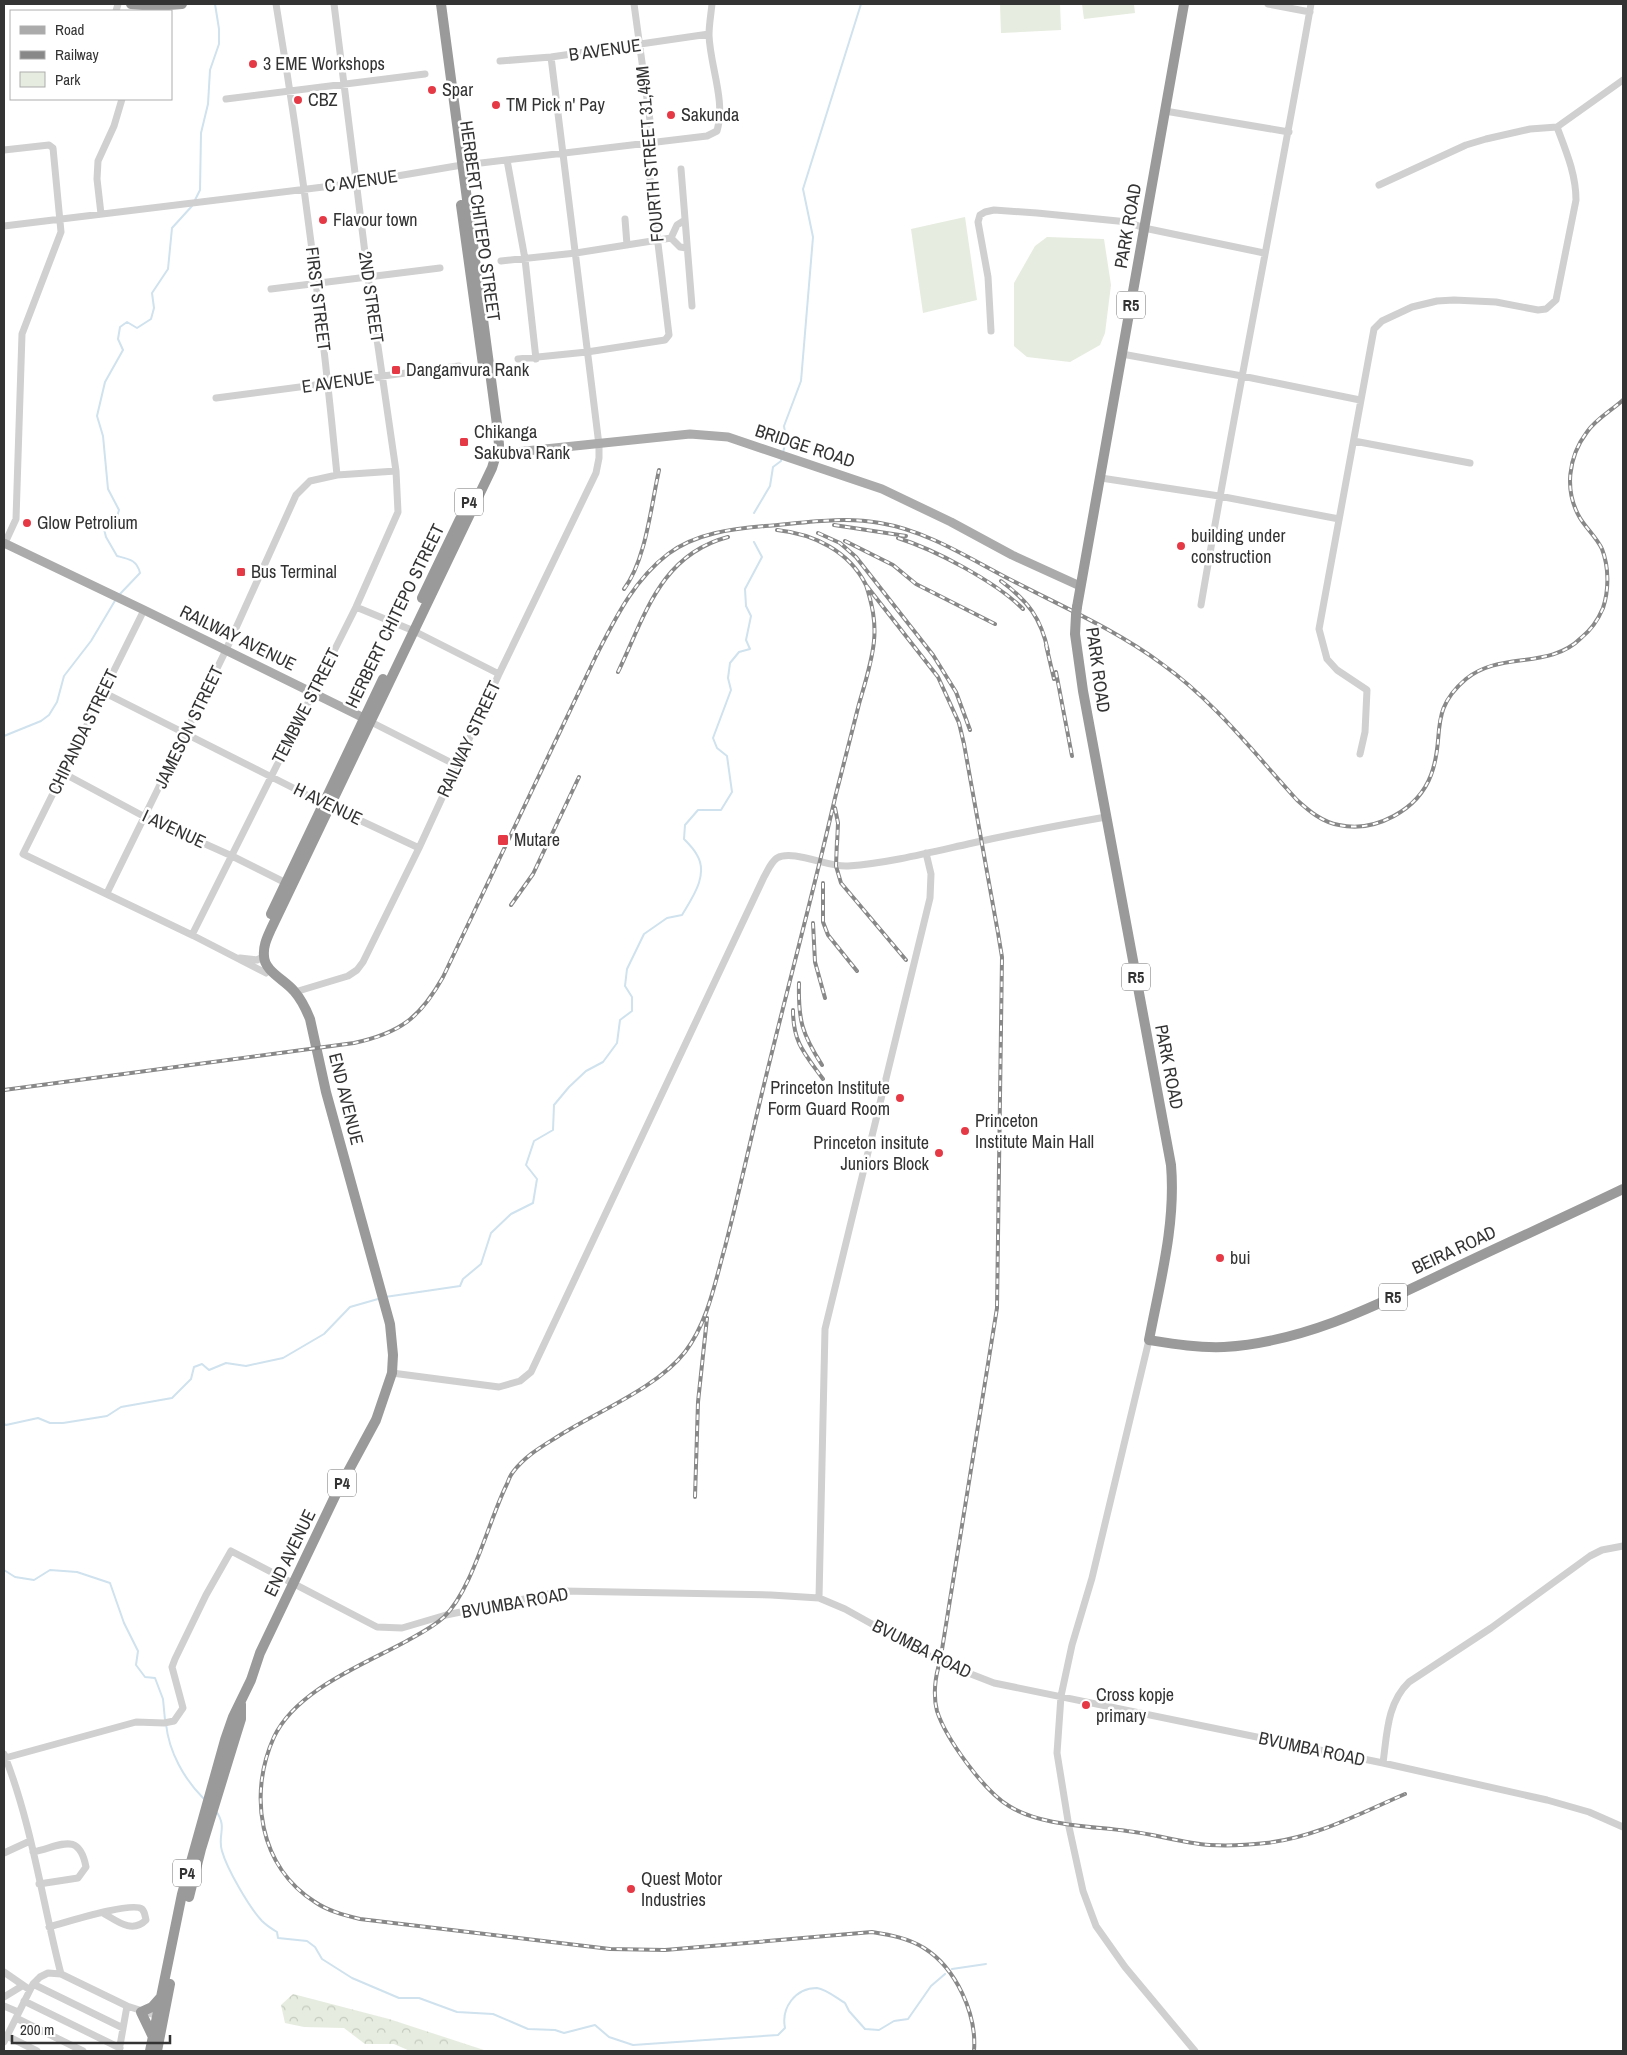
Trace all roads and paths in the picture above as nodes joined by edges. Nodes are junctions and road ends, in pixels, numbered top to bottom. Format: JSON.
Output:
{"nodes":[{"id":1,"x":131,"y":4,"type":"edge"},
{"id":2,"x":182,"y":4,"type":"edge"},
{"id":3,"x":276,"y":4,"type":"edge"},
{"id":4,"x":334,"y":4,"type":"edge"},
{"id":5,"x":435,"y":4,"type":"edge"},
{"id":6,"x":441,"y":4,"type":"edge"},
{"id":7,"x":634,"y":4,"type":"edge"},
{"id":8,"x":712,"y":4,"type":"edge"},
{"id":9,"x":1184,"y":4,"type":"edge"},
{"id":10,"x":1268,"y":4,"type":"edge"},
{"id":11,"x":1311,"y":4,"type":"edge"},
{"id":12,"x":1310,"y":12,"type":"junction"},
{"id":13,"x":710,"y":34,"type":"junction"},
{"id":14,"x":640,"y":45,"type":"junction"},
{"id":15,"x":551,"y":57,"type":"junction"},
{"id":16,"x":500,"y":61,"type":"dead end"},
{"id":17,"x":425,"y":74,"type":"dead end"},
{"id":18,"x":1623,"y":80,"type":"edge"},
{"id":19,"x":346,"y":85,"type":"junction"},
{"id":20,"x":291,"y":92,"type":"junction"},
{"id":21,"x":226,"y":99,"type":"dead end"},
{"id":22,"x":122,"y":100,"type":"edge"},
{"id":23,"x":1165,"y":111,"type":"junction"},
{"id":24,"x":1557,"y":126,"type":"junction"},
{"id":25,"x":1289,"y":132,"type":"junction"},
{"id":26,"x":646,"y":144,"type":"junction"},
{"id":27,"x":4,"y":150,"type":"edge"},
{"id":28,"x":564,"y":154,"type":"junction"},
{"id":29,"x":507,"y":160,"type":"junction"},
{"id":30,"x":460,"y":166,"type":"junction"},
{"id":31,"x":681,"y":168,"type":"dead end"},
{"id":32,"x":356,"y":183,"type":"junction"},
{"id":33,"x":1379,"y":184,"type":"dead end"},
{"id":34,"x":304,"y":189,"type":"junction"},
{"id":35,"x":100,"y":214,"type":"junction"},
{"id":36,"x":625,"y":219,"type":"dead end"},
{"id":37,"x":59,"y":220,"type":"junction"},
{"id":38,"x":685,"y":220,"type":"junction"},
{"id":39,"x":4,"y":226,"type":"edge"},
{"id":40,"x":1144,"y":228,"type":"junction"},
{"id":41,"x":671,"y":238,"type":"junction"},
{"id":42,"x":657,"y":239,"type":"junction"},
{"id":43,"x":627,"y":245,"type":"junction"},
{"id":44,"x":686,"y":248,"type":"junction"},
{"id":45,"x":576,"y":253,"type":"junction"},
{"id":46,"x":1264,"y":253,"type":"junction"},
{"id":47,"x":525,"y":258,"type":"junction"},
{"id":48,"x":501,"y":261,"type":"dead end"},
{"id":49,"x":440,"y":268,"type":"dead end"},
{"id":50,"x":368,"y":277,"type":"junction"},
{"id":51,"x":315,"y":284,"type":"junction"},
{"id":52,"x":271,"y":289,"type":"dead end"},
{"id":53,"x":692,"y":306,"type":"dead end"},
{"id":54,"x":991,"y":331,"type":"dead end"},
{"id":55,"x":587,"y":352,"type":"junction"},
{"id":56,"x":1122,"y":354,"type":"junction"},
{"id":57,"x":536,"y":358,"type":"junction"},
{"id":58,"x":518,"y":359,"type":"dead end"},
{"id":59,"x":460,"y":366,"type":"dead end"},
{"id":60,"x":381,"y":376,"type":"junction"},
{"id":61,"x":1242,"y":376,"type":"junction"},
{"id":62,"x":328,"y":383,"type":"junction"},
{"id":63,"x":216,"y":398,"type":"dead end"},
{"id":64,"x":1360,"y":400,"type":"junction"},
{"id":65,"x":1354,"y":441,"type":"junction"},
{"id":66,"x":599,"y":445,"type":"junction"},
{"id":67,"x":497,"y":454,"type":"junction"},
{"id":68,"x":1470,"y":463,"type":"dead end"},
{"id":69,"x":396,"y":471,"type":"junction"},
{"id":70,"x":336,"y":475,"type":"junction"},
{"id":71,"x":1101,"y":478,"type":"junction"},
{"id":72,"x":1220,"y":496,"type":"junction"},
{"id":73,"x":1339,"y":519,"type":"junction"},
{"id":74,"x":4,"y":544,"type":"edge"},
{"id":75,"x":1080,"y":586,"type":"junction"},
{"id":76,"x":1201,"y":605,"type":"dead end"},
{"id":77,"x":356,"y":607,"type":"junction"},
{"id":78,"x":144,"y":610,"type":"junction"},
{"id":79,"x":410,"y":630,"type":"junction"},
{"id":80,"x":226,"y":650,"type":"junction"},
{"id":81,"x":499,"y":674,"type":"junction"},
{"id":82,"x":103,"y":692,"type":"junction"},
{"id":83,"x":313,"y":693,"type":"junction"},
{"id":84,"x":367,"y":720,"type":"junction"},
{"id":85,"x":186,"y":734,"type":"junction"},
{"id":86,"x":1360,"y":754,"type":"dead end"},
{"id":87,"x":456,"y":765,"type":"junction"},
{"id":88,"x":62,"y":773,"type":"junction"},
{"id":89,"x":271,"y":777,"type":"junction"},
{"id":90,"x":327,"y":804,"type":"junction"},
{"id":91,"x":145,"y":817,"type":"junction"},
{"id":92,"x":1106,"y":817,"type":"junction"},
{"id":93,"x":418,"y":848,"type":"junction"},
{"id":94,"x":926,"y":853,"type":"junction"},
{"id":95,"x":23,"y":854,"type":"joint"},
{"id":96,"x":232,"y":856,"type":"junction"},
{"id":97,"x":286,"y":883,"type":"junction"},
{"id":98,"x":107,"y":893,"type":"junction"},
{"id":99,"x":192,"y":935,"type":"junction"},
{"id":100,"x":232,"y":957,"type":"junction"},
{"id":101,"x":260,"y":959,"type":"junction"},
{"id":102,"x":266,"y":973,"type":"junction"},
{"id":103,"x":295,"y":992,"type":"junction"},
{"id":104,"x":1623,"y":1189,"type":"edge"},
{"id":105,"x":374,"y":1269,"type":"junction"},
{"id":106,"x":1148,"y":1340,"type":"junction"},
{"id":107,"x":392,"y":1373,"type":"junction"},
{"id":108,"x":1623,"y":1546,"type":"edge"},
{"id":109,"x":294,"y":1582,"type":"junction"},
{"id":110,"x":819,"y":1598,"type":"junction"},
{"id":111,"x":1061,"y":1696,"type":"junction"},
{"id":112,"x":241,"y":1700,"type":"junction"},
{"id":113,"x":5,"y":1756,"type":"edge"},
{"id":114,"x":1383,"y":1763,"type":"junction"},
{"id":115,"x":1623,"y":1827,"type":"edge"},
{"id":116,"x":30,"y":1841,"type":"junction"},
{"id":117,"x":33,"y":1852,"type":"junction"},
{"id":118,"x":4,"y":1853,"type":"edge"},
{"id":119,"x":39,"y":1884,"type":"junction"},
{"id":120,"x":103,"y":1913,"type":"junction"},
{"id":121,"x":49,"y":1927,"type":"junction"},
{"id":122,"x":4,"y":1972,"type":"edge"},
{"id":123,"x":61,"y":1974,"type":"junction"},
{"id":124,"x":22,"y":1986,"type":"junction"},
{"id":125,"x":32,"y":1987,"type":"junction"},
{"id":126,"x":4,"y":1998,"type":"edge"},
{"id":127,"x":160,"y":1998,"type":"junction"},
{"id":128,"x":24,"y":2001,"type":"junction"},
{"id":129,"x":4,"y":2006,"type":"edge"},
{"id":130,"x":127,"y":2006,"type":"junction"},
{"id":131,"x":141,"y":2012,"type":"junction"},
{"id":132,"x":17,"y":2015,"type":"junction"},
{"id":133,"x":160,"y":2017,"type":"junction"},
{"id":134,"x":123,"y":2028,"type":"junction"},
{"id":135,"x":153,"y":2036,"type":"junction"},
{"id":136,"x":5,"y":2039,"type":"edge"},
{"id":137,"x":120,"y":2050,"type":"edge"},
{"id":138,"x":37,"y":2051,"type":"edge"},
{"id":139,"x":82,"y":2051,"type":"edge"},
{"id":140,"x":150,"y":2051,"type":"edge"},
{"id":141,"x":157,"y":2051,"type":"edge"},
{"id":142,"x":1195,"y":2051,"type":"edge"}],
"edges":[{"from":1,"to":2,"type":"highway"},
{"from":3,"to":20,"type":"street","name":"FIRST STREET"},
{"from":4,"to":19,"type":"street","name":"2ND STREET"},
{"from":5,"to":30,"type":"highway","name":"HERBERT CHITEPO STREET","number":"P4"},
{"from":6,"to":30,"type":"highway","name":"HERBERT CHITEPO STREET","number":"P4"},
{"from":7,"to":14,"type":"street","name":"FOURTH STREET 31,49M"},
{"from":8,"to":13,"type":"street"},
{"from":9,"to":23,"type":"highway","name":"PARK ROAD","number":"R5"},
{"from":10,"to":12,"type":"street"},
{"from":11,"to":12,"type":"street"},
{"from":12,"to":25,"type":"street"},
{"from":13,"to":14,"type":"street","name":"B AVENUE"},
{"from":13,"to":26,"type":"street","name":"C AVENUE"},
{"from":14,"to":15,"type":"street","name":"B AVENUE"},
{"from":14,"to":26,"type":"street","name":"FOURTH STREET 31,49M"},
{"from":15,"to":16,"type":"street","name":"B AVENUE"},
{"from":15,"to":28,"type":"street","name":"RAILWAY STREET"},
{"from":17,"to":19,"type":"street"},
{"from":18,"to":24,"type":"street"},
{"from":19,"to":20,"type":"street"},
{"from":19,"to":32,"type":"street","name":"2ND STREET"},
{"from":20,"to":21,"type":"street"},
{"from":20,"to":34,"type":"street","name":"FIRST STREET"},
{"from":22,"to":35,"type":"street"},
{"from":23,"to":25,"type":"street"},
{"from":23,"to":40,"type":"highway","name":"PARK ROAD","number":"R5"},
{"from":24,"to":33,"type":"street"},
{"from":24,"to":64,"type":"street"},
{"from":25,"to":46,"type":"street"},
{"from":26,"to":28,"type":"street","name":"C AVENUE"},
{"from":26,"to":42,"type":"street","name":"FOURTH STREET 31,49M"},
{"from":27,"to":37,"type":"street"},
{"from":28,"to":29,"type":"street","name":"C AVENUE"},
{"from":28,"to":45,"type":"street","name":"RAILWAY STREET"},
{"from":29,"to":30,"type":"street","name":"C AVENUE"},
{"from":29,"to":47,"type":"street"},
{"from":30,"to":32,"type":"street","name":"C AVENUE"},
{"from":30,"to":67,"type":"highway","name":"HERBERT CHITEPO STREET","number":"P4"},
{"from":30,"to":79,"type":"highway","name":"HERBERT CHITEPO STREET","number":"P4"},
{"from":31,"to":38,"type":"street"},
{"from":32,"to":34,"type":"street","name":"C AVENUE"},
{"from":32,"to":50,"type":"street","name":"2ND STREET"},
{"from":34,"to":35,"type":"street","name":"C AVENUE"},
{"from":34,"to":51,"type":"street","name":"FIRST STREET"},
{"from":35,"to":37,"type":"street","name":"C AVENUE"},
{"from":36,"to":43,"type":"street"},
{"from":37,"to":39,"type":"street","name":"C AVENUE"},
{"from":37,"to":74,"type":"street"},
{"from":38,"to":41,"type":"street"},
{"from":38,"to":44,"type":"street"},
{"from":40,"to":46,"type":"street"},
{"from":40,"to":54,"type":"street"},
{"from":40,"to":56,"type":"highway","name":"PARK ROAD","number":"R5"},
{"from":41,"to":42,"type":"street"},
{"from":41,"to":44,"type":"street"},
{"from":42,"to":43,"type":"street"},
{"from":42,"to":55,"type":"street","name":"FOURTH STREET 31,49M"},
{"from":43,"to":45,"type":"street"},
{"from":44,"to":53,"type":"street"},
{"from":45,"to":47,"type":"street"},
{"from":45,"to":55,"type":"street","name":"RAILWAY STREET"},
{"from":46,"to":61,"type":"street"},
{"from":47,"to":48,"type":"street"},
{"from":47,"to":57,"type":"street"},
{"from":49,"to":50,"type":"street"},
{"from":50,"to":51,"type":"street"},
{"from":50,"to":60,"type":"street","name":"2ND STREET"},
{"from":51,"to":52,"type":"street"},
{"from":51,"to":62,"type":"street","name":"FIRST STREET"},
{"from":55,"to":57,"type":"street"},
{"from":55,"to":66,"type":"street","name":"RAILWAY STREET"},
{"from":56,"to":61,"type":"street"},
{"from":56,"to":71,"type":"highway","name":"PARK ROAD","number":"R5"},
{"from":57,"to":58,"type":"street"},
{"from":59,"to":60,"type":"street","name":"E AVENUE"},
{"from":60,"to":62,"type":"street","name":"E AVENUE"},
{"from":60,"to":69,"type":"street","name":"2ND STREET"},
{"from":61,"to":64,"type":"street"},
{"from":61,"to":72,"type":"street"},
{"from":62,"to":63,"type":"street","name":"E AVENUE"},
{"from":62,"to":70,"type":"street","name":"FIRST STREET"},
{"from":64,"to":65,"type":"street"},
{"from":65,"to":68,"type":"street"},
{"from":65,"to":73,"type":"street"},
{"from":66,"to":67,"type":"main road","name":"BRIDGE ROAD"},
{"from":66,"to":75,"type":"main road","name":"BRIDGE ROAD"},
{"from":66,"to":81,"type":"street","name":"RAILWAY STREET"},
{"from":67,"to":79,"type":"highway","name":"HERBERT CHITEPO STREET","number":"P4"},
{"from":69,"to":70,"type":"street"},
{"from":69,"to":77,"type":"street","name":"TEMBWE STREET"},
{"from":70,"to":80,"type":"street","name":"JAMESON STREET"},
{"from":71,"to":72,"type":"street"},
{"from":71,"to":75,"type":"highway","name":"PARK ROAD","number":"R5"},
{"from":72,"to":73,"type":"street"},
{"from":72,"to":76,"type":"street"},
{"from":73,"to":86,"type":"street"},
{"from":74,"to":78,"type":"main road","name":"RAILWAY AVENUE"},
{"from":75,"to":92,"type":"highway","name":"PARK ROAD","number":"R5"},
{"from":77,"to":79,"type":"street"},
{"from":77,"to":83,"type":"street","name":"TEMBWE STREET"},
{"from":78,"to":80,"type":"main road","name":"RAILWAY AVENUE"},
{"from":78,"to":82,"type":"street","name":"CHIPANDA STREET"},
{"from":79,"to":81,"type":"street"},
{"from":79,"to":84,"type":"highway","name":"HERBERT CHITEPO STREET","number":"P4"},
{"from":80,"to":83,"type":"main road","name":"RAILWAY AVENUE"},
{"from":80,"to":85,"type":"street","name":"JAMESON STREET"},
{"from":81,"to":87,"type":"street","name":"RAILWAY STREET"},
{"from":82,"to":85,"type":"street","name":"H AVENUE"},
{"from":82,"to":88,"type":"street","name":"CHIPANDA STREET"},
{"from":83,"to":84,"type":"main road","name":"RAILWAY AVENUE"},
{"from":83,"to":89,"type":"street","name":"TEMBWE STREET"},
{"from":84,"to":87,"type":"street","name":"RAILWAY AVENUE"},
{"from":84,"to":90,"type":"highway","name":"HERBERT CHITEPO STREET","number":"P4"},
{"from":85,"to":89,"type":"street","name":"H AVENUE"},
{"from":85,"to":91,"type":"street","name":"JAMESON STREET"},
{"from":87,"to":93,"type":"street","name":"RAILWAY STREET"},
{"from":88,"to":91,"type":"street","name":"I AVENUE"},
{"from":88,"to":95,"type":"street","name":"CHIPANDA STREET"},
{"from":89,"to":90,"type":"street","name":"H AVENUE"},
{"from":89,"to":96,"type":"street","name":"TEMBWE STREET"},
{"from":90,"to":93,"type":"street","name":"H AVENUE"},
{"from":90,"to":97,"type":"highway","name":"HERBERT CHITEPO STREET","number":"P4"},
{"from":90,"to":101,"type":"highway","name":"HERBERT CHITEPO STREET","number":"P4"},
{"from":91,"to":96,"type":"street","name":"I AVENUE"},
{"from":91,"to":98,"type":"street","name":"JAMESON STREET"},
{"from":92,"to":94,"type":"street"},
{"from":92,"to":106,"type":"highway","name":"PARK ROAD","number":"R5"},
{"from":93,"to":103,"type":"street","name":"RAILWAY STREET"},
{"from":94,"to":107,"type":"street"},
{"from":94,"to":110,"type":"street"},
{"from":95,"to":98,"type":"street","name":"END AVENUE"},
{"from":96,"to":97,"type":"street","name":"I AVENUE"},
{"from":96,"to":99,"type":"street","name":"TEMBWE STREET"},
{"from":97,"to":101,"type":"highway","name":"HERBERT CHITEPO STREET","number":"P4"},
{"from":98,"to":99,"type":"street","name":"END AVENUE"},
{"from":99,"to":100,"type":"street","name":"END AVENUE"},
{"from":100,"to":101,"type":"street","name":"END AVENUE"},
{"from":100,"to":102,"type":"street","name":"END AVENUE"},
{"from":101,"to":102,"type":"highway","name":"END AVENUE","number":"P4"},
{"from":101,"to":103,"type":"highway","name":"END AVENUE","number":"P4"},
{"from":102,"to":105,"type":"highway","name":"END AVENUE","number":"P4"},
{"from":103,"to":105,"type":"highway","name":"END AVENUE","number":"P4"},
{"from":104,"to":106,"type":"highway","name":"BEIRA ROAD","number":"R5"},
{"from":105,"to":107,"type":"highway","name":"END AVENUE","number":"P4"},
{"from":106,"to":111,"type":"street"},
{"from":107,"to":109,"type":"highway","name":"END AVENUE","number":"P4"},
{"from":108,"to":114,"type":"street"},
{"from":109,"to":110,"type":"street","name":"BVUMBA ROAD"},
{"from":109,"to":112,"type":"highway","name":"END AVENUE","number":"P4"},
{"from":109,"to":113,"type":"street","name":"BVUMBA ROAD"},
{"from":110,"to":111,"type":"street","name":"BVUMBA ROAD"},
{"from":111,"to":114,"type":"street","name":"BVUMBA ROAD"},
{"from":111,"to":142,"type":"street"},
{"from":112,"to":127,"type":"highway","number":"P4"},
{"from":112,"to":133,"type":"highway","number":"P4"},
{"from":113,"to":116,"type":"street"},
{"from":114,"to":115,"type":"street","name":"BVUMBA ROAD"},
{"from":116,"to":117,"type":"street"},
{"from":116,"to":118,"type":"street"},
{"from":117,"to":119,"type":"street"},
{"from":117,"to":119,"type":"street"},
{"from":119,"to":121,"type":"street"},
{"from":120,"to":120,"type":"street"},
{"from":120,"to":121,"type":"street"},
{"from":121,"to":123,"type":"street"},
{"from":122,"to":124,"type":"street"},
{"from":123,"to":125,"type":"street"},
{"from":123,"to":130,"type":"street"},
{"from":124,"to":125,"type":"street"},
{"from":124,"to":126,"type":"street"},
{"from":125,"to":128,"type":"street"},
{"from":125,"to":134,"type":"street"},
{"from":127,"to":131,"type":"highway"},
{"from":127,"to":133,"type":"highway","number":"P4"},
{"from":128,"to":132,"type":"street"},
{"from":128,"to":137,"type":"street"},
{"from":129,"to":132,"type":"street"},
{"from":130,"to":131,"type":"street"},
{"from":130,"to":134,"type":"street"},
{"from":131,"to":133,"type":"street"},
{"from":131,"to":135,"type":"highway"},
{"from":132,"to":136,"type":"street"},
{"from":132,"to":139,"type":"street"},
{"from":133,"to":135,"type":"highway","number":"P4"},
{"from":133,"to":141,"type":"highway","number":"P4"},
{"from":134,"to":137,"type":"street"},
{"from":135,"to":140,"type":"highway","number":"P4"},
{"from":136,"to":138,"type":"street"}]}
